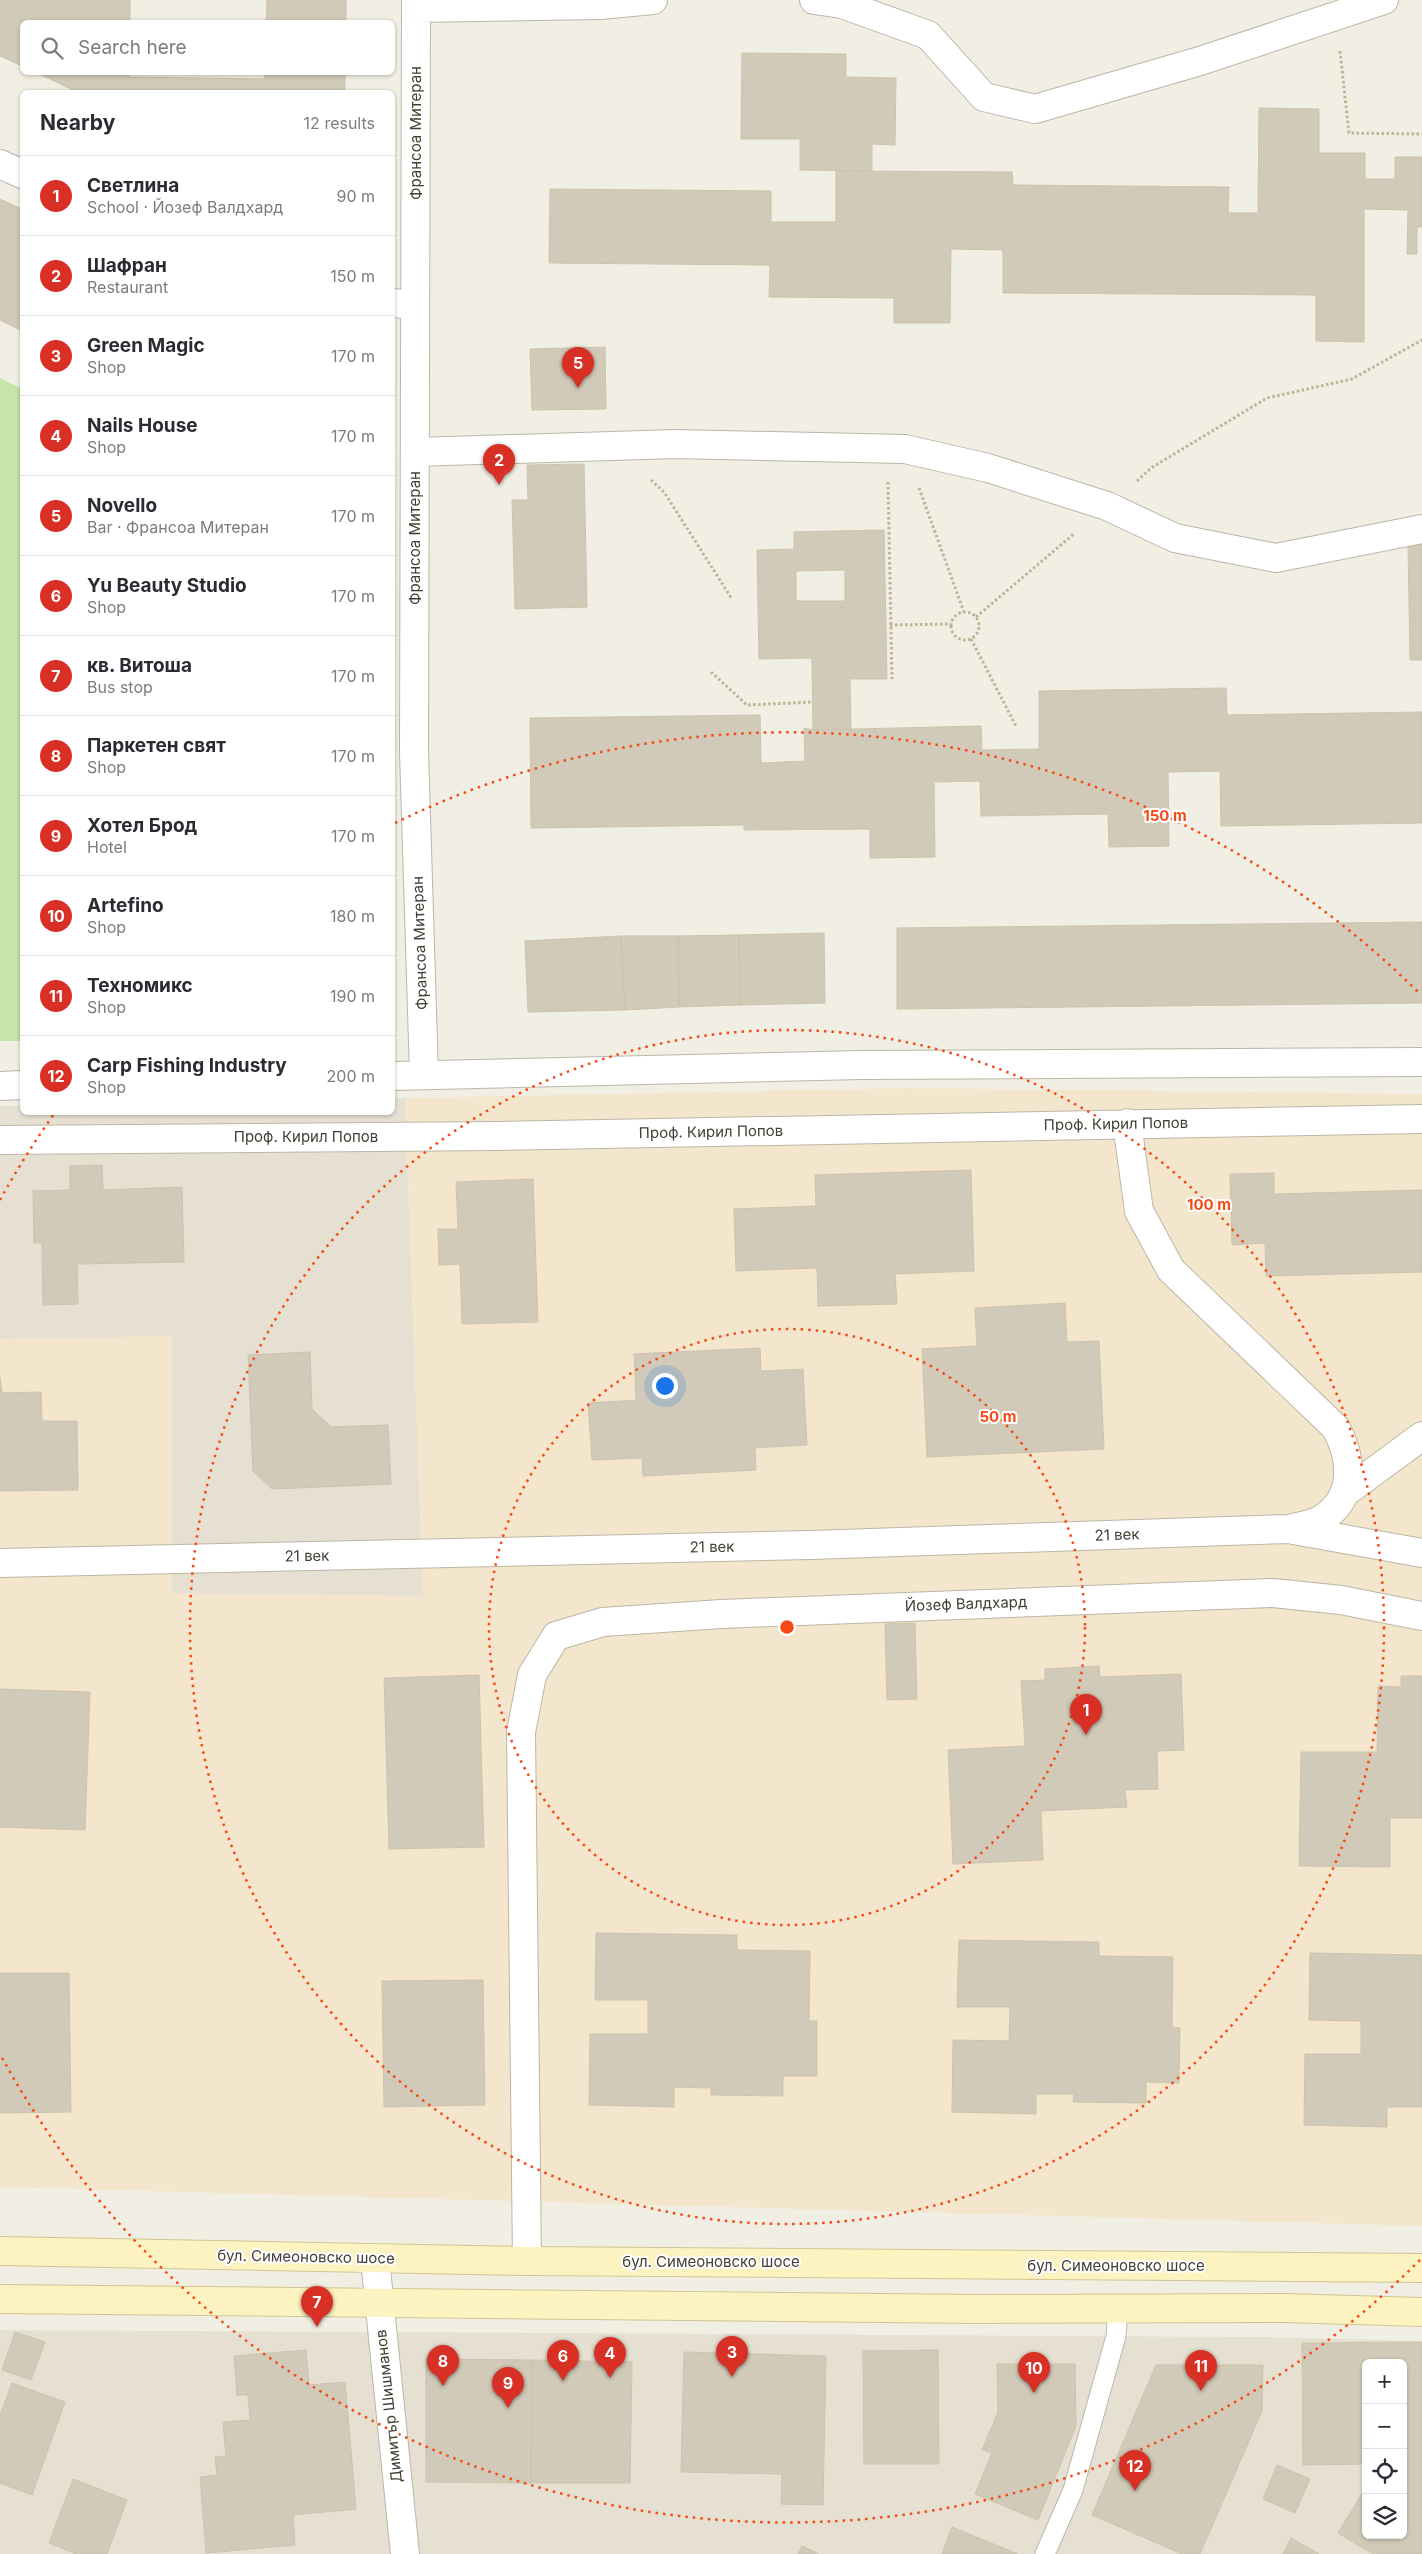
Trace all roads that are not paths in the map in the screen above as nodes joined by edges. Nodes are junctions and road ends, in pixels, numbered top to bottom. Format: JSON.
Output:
{"nodes":[{"id":1,"x":653,"y":0,"type":"edge"},
{"id":2,"x":814,"y":0,"type":"edge"},
{"id":3,"x":1384,"y":0,"type":"edge"},
{"id":4,"x":416,"y":4,"type":"edge"},
{"id":5,"x":0,"y":164,"type":"edge"},
{"id":6,"x":20,"y":173,"type":"edge"},
{"id":7,"x":404,"y":304,"type":"edge"},
{"id":8,"x":415,"y":452,"type":"junction"},
{"id":9,"x":1422,"y":529,"type":"edge"},
{"id":10,"x":1422,"y":1062,"type":"edge"},
{"id":11,"x":424,"y":1075,"type":"junction"},
{"id":12,"x":395,"y":1076,"type":"edge"},
{"id":13,"x":20,"y":1085,"type":"edge"},
{"id":14,"x":0,"y":1086,"type":"edge"},
{"id":15,"x":1422,"y":1119,"type":"edge"},
{"id":16,"x":1127,"y":1123,"type":"junction"},
{"id":17,"x":0,"y":1140,"type":"edge"},
{"id":18,"x":1422,"y":1436,"type":"edge"},
{"id":19,"x":1346,"y":1492,"type":"junction"},
{"id":20,"x":1288,"y":1530,"type":"junction"},
{"id":21,"x":1422,"y":1553,"type":"edge"},
{"id":22,"x":0,"y":1563,"type":"edge"},
{"id":23,"x":1422,"y":1616,"type":"edge"},
{"id":24,"x":0,"y":2251,"type":"edge"},
{"id":25,"x":375,"y":2259,"type":"junction"},
{"id":26,"x":527,"y":2261,"type":"junction"},
{"id":27,"x":1422,"y":2268,"type":"edge"},
{"id":28,"x":0,"y":2299,"type":"edge"},
{"id":29,"x":378,"y":2302,"type":"junction"},
{"id":30,"x":1118,"y":2308,"type":"junction"},
{"id":31,"x":1422,"y":2312,"type":"edge"},
{"id":32,"x":405,"y":2554,"type":"edge"},
{"id":33,"x":1045,"y":2554,"type":"edge"}],
"edges":[{"from":1,"to":4,"type":"street"},
{"from":2,"to":3,"type":"street"},
{"from":4,"to":7,"type":"street","name":"Франсоа Митеран"},
{"from":5,"to":6,"type":"street"},
{"from":7,"to":8,"type":"street","name":"Франсоа Митеран"},
{"from":8,"to":9,"type":"street"},
{"from":8,"to":11,"type":"street","name":"Франсоа Митеран"},
{"from":10,"to":11,"type":"street"},
{"from":11,"to":12,"type":"street"},
{"from":13,"to":14,"type":"street"},
{"from":15,"to":16,"type":"street","name":"Проф. Кирил Попов"},
{"from":16,"to":17,"type":"street","name":"Проф. Кирил Попов"},
{"from":16,"to":19,"type":"street"},
{"from":18,"to":19,"type":"street"},
{"from":19,"to":20,"type":"street"},
{"from":20,"to":21,"type":"street","name":"21 век"},
{"from":20,"to":22,"type":"street","name":"21 век"},
{"from":23,"to":26,"type":"street","name":"Йозеф Валдхард"},
{"from":24,"to":25,"type":"main road","name":"бул. Симеоновско шосе"},
{"from":25,"to":26,"type":"main road","name":"бул. Симеоновско шосе"},
{"from":25,"to":29,"type":"street","name":"Димитър Шишманов"},
{"from":26,"to":27,"type":"main road","name":"бул. Симеоновско шосе"},
{"from":28,"to":29,"type":"main road"},
{"from":29,"to":30,"type":"main road"},
{"from":29,"to":32,"type":"street","name":"Димитър Шишманов"},
{"from":30,"to":31,"type":"main road"},
{"from":30,"to":33,"type":"lane"}]}
